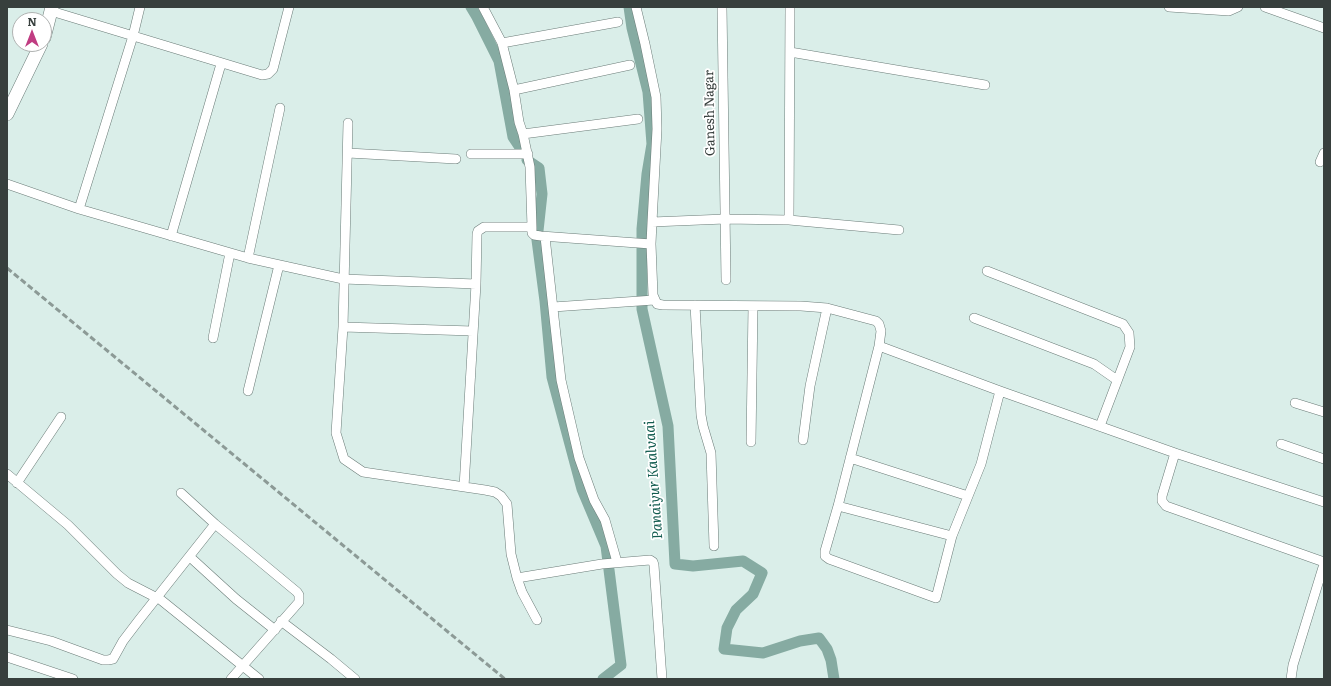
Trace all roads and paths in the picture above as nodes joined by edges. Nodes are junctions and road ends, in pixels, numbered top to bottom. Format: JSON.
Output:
{"nodes":[{"id":1,"x":140,"y":7,"type":"edge"},
{"id":2,"x":289,"y":7,"type":"edge"},
{"id":3,"x":483,"y":7,"type":"edge"},
{"id":4,"x":636,"y":7,"type":"edge"},
{"id":5,"x":722,"y":7,"type":"edge"},
{"id":6,"x":790,"y":7,"type":"edge"},
{"id":7,"x":1169,"y":7,"type":"edge"},
{"id":8,"x":1238,"y":7,"type":"edge"},
{"id":9,"x":1265,"y":7,"type":"edge"},
{"id":10,"x":52,"y":9,"type":"edge"},
{"id":11,"x":618,"y":22,"type":"dead end"},
{"id":12,"x":1324,"y":28,"type":"edge"},
{"id":13,"x":133,"y":36,"type":"junction"},
{"id":14,"x":502,"y":43,"type":"junction"},
{"id":15,"x":37,"y":52,"type":"edge"},
{"id":16,"x":790,"y":52,"type":"junction"},
{"id":17,"x":221,"y":64,"type":"junction"},
{"id":18,"x":630,"y":65,"type":"dead end"},
{"id":19,"x":985,"y":85,"type":"dead end"},
{"id":20,"x":514,"y":90,"type":"junction"},
{"id":21,"x":280,"y":108,"type":"dead end"},
{"id":22,"x":7,"y":114,"type":"edge"},
{"id":23,"x":638,"y":119,"type":"dead end"},
{"id":24,"x":348,"y":123,"type":"dead end"},
{"id":25,"x":523,"y":134,"type":"junction"},
{"id":26,"x":348,"y":153,"type":"junction"},
{"id":27,"x":471,"y":154,"type":"dead end"},
{"id":28,"x":456,"y":159,"type":"dead end"},
{"id":29,"x":529,"y":160,"type":"junction"},
{"id":30,"x":7,"y":184,"type":"edge"},
{"id":31,"x":79,"y":209,"type":"junction"},
{"id":32,"x":725,"y":219,"type":"junction"},
{"id":33,"x":789,"y":220,"type":"junction"},
{"id":34,"x":652,"y":222,"type":"junction"},
{"id":35,"x":898,"y":230,"type":"dead end"},
{"id":36,"x":538,"y":234,"type":"junction"},
{"id":37,"x":171,"y":236,"type":"junction"},
{"id":38,"x":648,"y":244,"type":"junction"},
{"id":39,"x":230,"y":253,"type":"junction"},
{"id":40,"x":248,"y":258,"type":"junction"},
{"id":41,"x":279,"y":265,"type":"junction"},
{"id":42,"x":987,"y":271,"type":"dead end"},
{"id":43,"x":343,"y":279,"type":"junction"},
{"id":44,"x":726,"y":280,"type":"dead end"},
{"id":45,"x":476,"y":284,"type":"junction"},
{"id":46,"x":651,"y":300,"type":"junction"},
{"id":47,"x":695,"y":305,"type":"junction"},
{"id":48,"x":753,"y":306,"type":"junction"},
{"id":49,"x":553,"y":307,"type":"junction"},
{"id":50,"x":827,"y":308,"type":"junction"},
{"id":51,"x":974,"y":318,"type":"dead end"},
{"id":52,"x":343,"y":327,"type":"junction"},
{"id":53,"x":473,"y":331,"type":"junction"},
{"id":54,"x":213,"y":338,"type":"dead end"},
{"id":55,"x":879,"y":346,"type":"junction"},
{"id":56,"x":1117,"y":380,"type":"junction"},
{"id":57,"x":248,"y":391,"type":"dead end"},
{"id":58,"x":1000,"y":391,"type":"junction"},
{"id":59,"x":1295,"y":402,"type":"dead end"},
{"id":60,"x":1324,"y":412,"type":"edge"},
{"id":61,"x":62,"y":417,"type":"dead end"},
{"id":62,"x":1100,"y":426,"type":"junction"},
{"id":63,"x":803,"y":440,"type":"dead end"},
{"id":64,"x":751,"y":442,"type":"dead end"},
{"id":65,"x":1281,"y":444,"type":"dead end"},
{"id":66,"x":1175,"y":453,"type":"junction"},
{"id":67,"x":850,"y":458,"type":"junction"},
{"id":68,"x":1324,"y":459,"type":"edge"},
{"id":69,"x":7,"y":474,"type":"edge"},
{"id":70,"x":17,"y":483,"type":"junction"},
{"id":71,"x":464,"y":487,"type":"junction"},
{"id":72,"x":181,"y":493,"type":"dead end"},
{"id":73,"x":968,"y":496,"type":"junction"},
{"id":74,"x":1324,"y":502,"type":"edge"},
{"id":75,"x":838,"y":506,"type":"junction"},
{"id":76,"x":216,"y":524,"type":"junction"},
{"id":77,"x":952,"y":536,"type":"junction"},
{"id":78,"x":714,"y":546,"type":"dead end"},
{"id":79,"x":190,"y":557,"type":"junction"},
{"id":80,"x":616,"y":563,"type":"junction"},
{"id":81,"x":1324,"y":563,"type":"edge"},
{"id":82,"x":517,"y":578,"type":"junction"},
{"id":83,"x":157,"y":597,"type":"junction"},
{"id":84,"x":537,"y":620,"type":"dead end"},
{"id":85,"x":281,"y":621,"type":"junction"},
{"id":86,"x":7,"y":630,"type":"edge"},
{"id":87,"x":275,"y":630,"type":"junction"},
{"id":88,"x":7,"y":656,"type":"edge"},
{"id":89,"x":243,"y":665,"type":"junction"},
{"id":90,"x":73,"y":679,"type":"edge"},
{"id":91,"x":232,"y":679,"type":"edge"},
{"id":92,"x":259,"y":679,"type":"edge"},
{"id":93,"x":354,"y":679,"type":"edge"},
{"id":94,"x":662,"y":679,"type":"edge"},
{"id":95,"x":1291,"y":679,"type":"edge"}],
"edges":[{"from":1,"to":13,"type":"street"},
{"from":2,"to":17,"type":"street"},
{"from":3,"to":14,"type":"street"},
{"from":4,"to":34,"type":"street"},
{"from":5,"to":32,"type":"street","name":"Ganesh Nagar"},
{"from":6,"to":16,"type":"street"},
{"from":7,"to":8,"type":"street"},
{"from":9,"to":12,"type":"street"},
{"from":10,"to":13,"type":"street"},
{"from":11,"to":14,"type":"street"},
{"from":13,"to":17,"type":"street"},
{"from":13,"to":31,"type":"street"},
{"from":14,"to":20,"type":"street"},
{"from":15,"to":22,"type":"street"},
{"from":16,"to":19,"type":"street"},
{"from":16,"to":33,"type":"street"},
{"from":17,"to":37,"type":"street"},
{"from":18,"to":20,"type":"street"},
{"from":20,"to":25,"type":"street"},
{"from":21,"to":40,"type":"street"},
{"from":23,"to":25,"type":"street"},
{"from":24,"to":26,"type":"street"},
{"from":25,"to":29,"type":"street"},
{"from":26,"to":28,"type":"street"},
{"from":26,"to":43,"type":"street"},
{"from":27,"to":29,"type":"street"},
{"from":29,"to":36,"type":"street"},
{"from":30,"to":31,"type":"street"},
{"from":31,"to":37,"type":"street"},
{"from":32,"to":33,"type":"street"},
{"from":32,"to":34,"type":"street"},
{"from":32,"to":44,"type":"street","name":"Ganesh Nagar"},
{"from":33,"to":35,"type":"street"},
{"from":34,"to":38,"type":"street"},
{"from":36,"to":38,"type":"street"},
{"from":36,"to":45,"type":"street"},
{"from":36,"to":49,"type":"street"},
{"from":37,"to":39,"type":"street"},
{"from":38,"to":46,"type":"street"},
{"from":39,"to":40,"type":"street"},
{"from":39,"to":54,"type":"street"},
{"from":40,"to":41,"type":"street"},
{"from":41,"to":43,"type":"street"},
{"from":41,"to":57,"type":"street"},
{"from":42,"to":56,"type":"street"},
{"from":43,"to":45,"type":"street"},
{"from":43,"to":52,"type":"street"},
{"from":45,"to":53,"type":"street"},
{"from":46,"to":47,"type":"street"},
{"from":46,"to":49,"type":"street"},
{"from":47,"to":48,"type":"street"},
{"from":47,"to":78,"type":"street"},
{"from":48,"to":50,"type":"street"},
{"from":48,"to":64,"type":"street"},
{"from":49,"to":80,"type":"street"},
{"from":50,"to":55,"type":"street"},
{"from":50,"to":63,"type":"street"},
{"from":51,"to":56,"type":"street"},
{"from":52,"to":53,"type":"street"},
{"from":52,"to":71,"type":"street"},
{"from":53,"to":71,"type":"street"},
{"from":55,"to":58,"type":"street"},
{"from":55,"to":67,"type":"street"},
{"from":56,"to":62,"type":"street"},
{"from":58,"to":62,"type":"street"},
{"from":58,"to":73,"type":"street"},
{"from":59,"to":60,"type":"street"},
{"from":61,"to":70,"type":"street"},
{"from":62,"to":66,"type":"street"},
{"from":65,"to":68,"type":"street"},
{"from":66,"to":74,"type":"street"},
{"from":66,"to":81,"type":"street"},
{"from":67,"to":73,"type":"street"},
{"from":67,"to":75,"type":"street"},
{"from":69,"to":70,"type":"street"},
{"from":70,"to":83,"type":"street"},
{"from":71,"to":82,"type":"street"},
{"from":72,"to":76,"type":"street"},
{"from":73,"to":77,"type":"street"},
{"from":75,"to":77,"type":"street"},
{"from":75,"to":77,"type":"street"},
{"from":76,"to":79,"type":"street"},
{"from":76,"to":85,"type":"street"},
{"from":79,"to":83,"type":"street"},
{"from":79,"to":87,"type":"street"},
{"from":80,"to":82,"type":"street"},
{"from":80,"to":94,"type":"street"},
{"from":81,"to":95,"type":"street"},
{"from":82,"to":84,"type":"street"},
{"from":83,"to":86,"type":"street"},
{"from":83,"to":89,"type":"street"},
{"from":85,"to":87,"type":"street"},
{"from":85,"to":93,"type":"street"},
{"from":87,"to":89,"type":"street"},
{"from":88,"to":90,"type":"street"},
{"from":89,"to":91,"type":"street"},
{"from":89,"to":92,"type":"street"}]}
